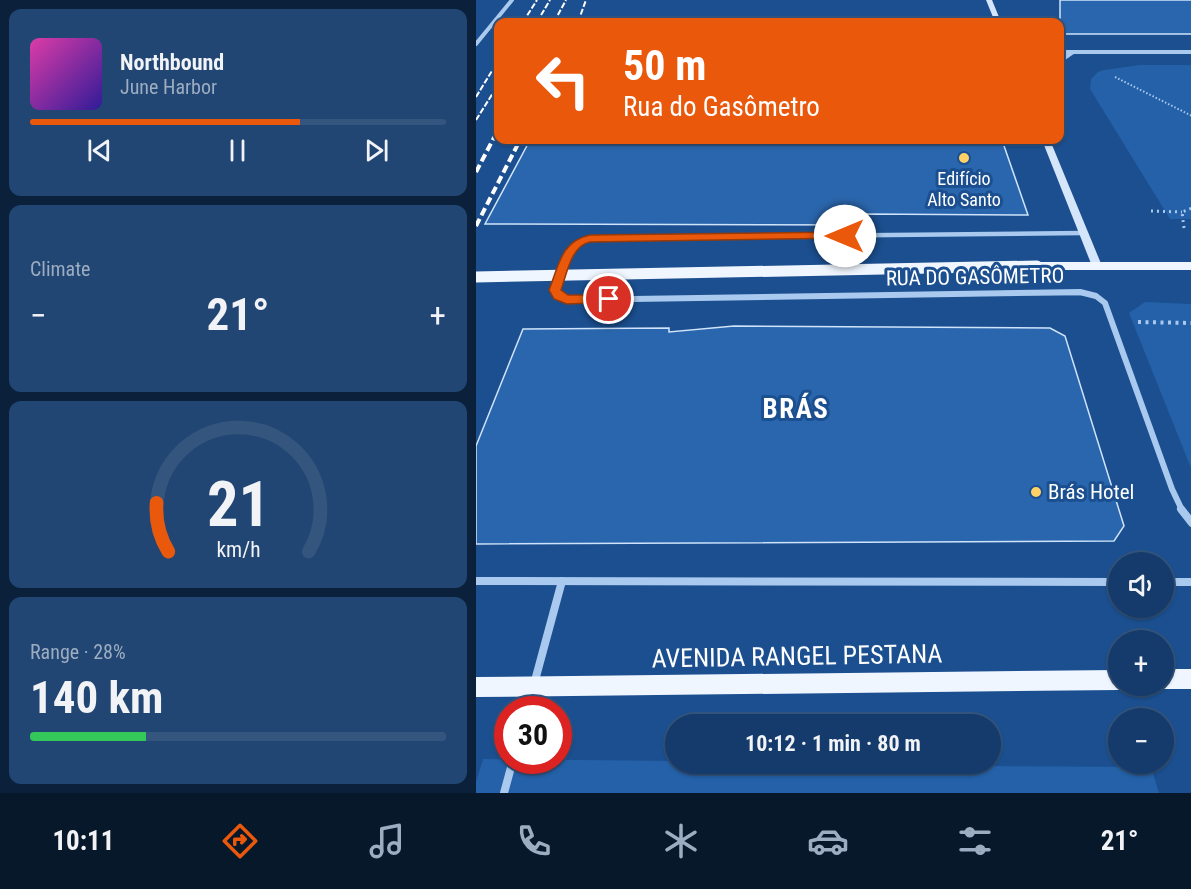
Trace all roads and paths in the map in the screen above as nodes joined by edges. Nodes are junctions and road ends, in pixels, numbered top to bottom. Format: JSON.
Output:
{"nodes":[{"id":1,"x":512,"y":0,"type":"edge"},
{"id":2,"x":989,"y":0,"type":"edge"},
{"id":3,"x":497,"y":18,"type":"edge"},
{"id":4,"x":996,"y":18,"type":"edge"},
{"id":5,"x":494,"y":22,"type":"edge"},
{"id":6,"x":476,"y":44,"type":"edge"},
{"id":7,"x":1064,"y":52,"type":"edge"},
{"id":8,"x":1073,"y":52,"type":"junction"},
{"id":9,"x":1192,"y":52,"type":"edge"},
{"id":10,"x":1064,"y":58,"type":"edge"},
{"id":11,"x":1108,"y":74,"type":"dead end"},
{"id":12,"x":1192,"y":116,"type":"edge"},
{"id":13,"x":1048,"y":144,"type":"edge"},
{"id":14,"x":1192,"y":208,"type":"edge"},
{"id":15,"x":1151,"y":211,"type":"dead end"},
{"id":16,"x":1182,"y":212,"type":"junction"},
{"id":17,"x":1184,"y":228,"type":"dead end"},
{"id":18,"x":1084,"y":233,"type":"junction"},
{"id":19,"x":1097,"y":266,"type":"junction"},
{"id":20,"x":1192,"y":266,"type":"edge"},
{"id":21,"x":476,"y":277,"type":"edge"},
{"id":22,"x":1134,"y":322,"type":"dead end"},
{"id":23,"x":1192,"y":323,"type":"edge"},
{"id":24,"x":1192,"y":523,"type":"edge"},
{"id":25,"x":476,"y":581,"type":"edge"},
{"id":26,"x":562,"y":581,"type":"junction"},
{"id":27,"x":1108,"y":582,"type":"edge"},
{"id":28,"x":1174,"y":582,"type":"edge"},
{"id":29,"x":1192,"y":582,"type":"edge"},
{"id":30,"x":1174,"y":679,"type":"edge"},
{"id":31,"x":1192,"y":679,"type":"edge"},
{"id":32,"x":1108,"y":680,"type":"edge"},
{"id":33,"x":476,"y":687,"type":"edge"},
{"id":34,"x":531,"y":696,"type":"edge"},
{"id":35,"x":509,"y":774,"type":"edge"},
{"id":36,"x":504,"y":793,"type":"edge"}],
"edges":[{"from":1,"to":3,"type":"street"},
{"from":2,"to":4,"type":"main road"},
{"from":5,"to":6,"type":"street"},
{"from":7,"to":8,"type":"street"},
{"from":8,"to":9,"type":"street"},
{"from":8,"to":10,"type":"street"},
{"from":11,"to":12,"type":"path"},
{"from":13,"to":18,"type":"main road"},
{"from":14,"to":16,"type":"path"},
{"from":15,"to":16,"type":"path"},
{"from":16,"to":17,"type":"path"},
{"from":18,"to":19,"type":"main road"},
{"from":18,"to":24,"type":"street","name":"RUA DO GASÔMETRO"},
{"from":19,"to":20,"type":"main road"},
{"from":19,"to":21,"type":"main road","bridge":true},
{"from":22,"to":23,"type":"path"},
{"from":25,"to":26,"type":"street"},
{"from":26,"to":27,"type":"street"},
{"from":26,"to":34,"type":"street"},
{"from":28,"to":29,"type":"street"},
{"from":30,"to":31,"type":"main road"},
{"from":32,"to":33,"type":"main road","name":"AVENIDA RANGEL PESTANA","bridge":true},
{"from":35,"to":36,"type":"street"}]}
